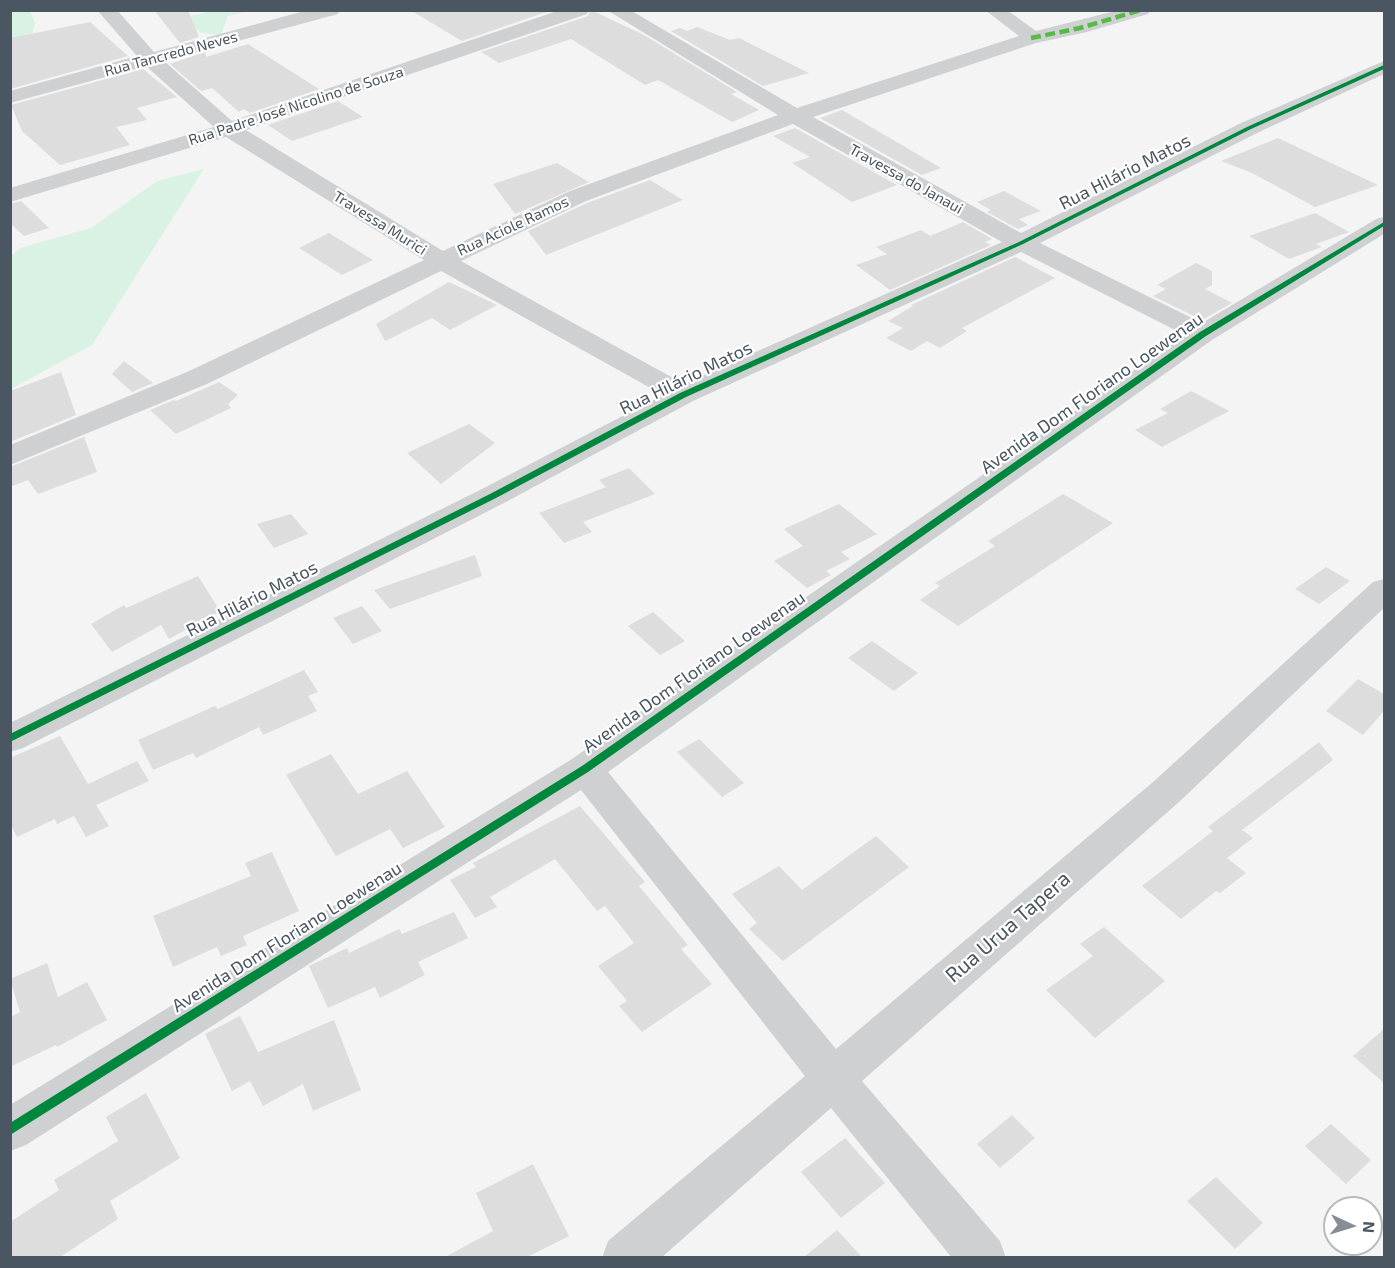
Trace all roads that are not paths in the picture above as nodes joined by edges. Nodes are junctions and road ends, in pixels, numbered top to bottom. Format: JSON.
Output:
{"nodes":[{"id":1,"x":106,"y":10,"type":"edge"},
{"id":2,"x":331,"y":10,"type":"edge"},
{"id":3,"x":580,"y":10,"type":"edge"},
{"id":4,"x":616,"y":10,"type":"edge"},
{"id":5,"x":994,"y":10,"type":"edge"},
{"id":6,"x":1141,"y":10,"type":"edge"},
{"id":7,"x":1031,"y":38,"type":"junction"},
{"id":8,"x":150,"y":59,"type":"junction"},
{"id":9,"x":1384,"y":67,"type":"edge"},
{"id":10,"x":10,"y":97,"type":"edge"},
{"id":11,"x":795,"y":116,"type":"junction"},
{"id":12,"x":229,"y":129,"type":"junction"},
{"id":13,"x":10,"y":195,"type":"edge"},
{"id":14,"x":1384,"y":224,"type":"edge"},
{"id":15,"x":1021,"y":243,"type":"junction"},
{"id":16,"x":440,"y":260,"type":"junction"},
{"id":17,"x":1203,"y":334,"type":"junction"},
{"id":18,"x":683,"y":395,"type":"junction"},
{"id":19,"x":10,"y":456,"type":"edge"},
{"id":20,"x":1384,"y":590,"type":"edge"},
{"id":21,"x":10,"y":739,"type":"edge"},
{"id":22,"x":585,"y":769,"type":"junction"},
{"id":23,"x":832,"y":1078,"type":"junction"},
{"id":24,"x":10,"y":1130,"type":"edge"},
{"id":25,"x":625,"y":1257,"type":"edge"},
{"id":26,"x":983,"y":1257,"type":"edge"}],
"edges":[{"from":1,"to":8,"type":"street","name":"Travessa Murici"},
{"from":2,"to":8,"type":"street","name":"Rua Tancredo Neves"},
{"from":3,"to":12,"type":"street","name":"Rua Padre José Nicolino de Souza"},
{"from":4,"to":11,"type":"street","name":"Travessa do Janaui"},
{"from":5,"to":7,"type":"street"},
{"from":6,"to":7,"type":"street","name":"Rua Aciole Ramos"},
{"from":7,"to":11,"type":"street","name":"Rua Aciole Ramos"},
{"from":8,"to":10,"type":"street","name":"Rua Tancredo Neves"},
{"from":8,"to":12,"type":"street","name":"Travessa Murici"},
{"from":9,"to":15,"type":"street","name":"Rua Hilário Matos"},
{"from":11,"to":15,"type":"street","name":"Travessa do Janaui"},
{"from":11,"to":16,"type":"street","name":"Rua Aciole Ramos"},
{"from":12,"to":13,"type":"street","name":"Rua Padre José Nicolino de Souza"},
{"from":12,"to":16,"type":"street","name":"Travessa Murici"},
{"from":14,"to":17,"type":"street","name":"Avenida Dom Floriano Loewenau"},
{"from":15,"to":17,"type":"street","name":"Travessa do Janaui"},
{"from":15,"to":18,"type":"street","name":"Rua Hilário Matos"},
{"from":16,"to":18,"type":"street","name":"Travessa Murici"},
{"from":16,"to":19,"type":"street","name":"Rua Aciole Ramos"},
{"from":17,"to":22,"type":"street","name":"Avenida Dom Floriano Loewenau"},
{"from":18,"to":21,"type":"street","name":"Rua Hilário Matos"},
{"from":20,"to":23,"type":"street","name":"Rua Urua Tapera"},
{"from":22,"to":23,"type":"street"},
{"from":22,"to":24,"type":"street","name":"Avenida Dom Floriano Loewenau"},
{"from":23,"to":25,"type":"street","name":"Rua Urua Tapera"},
{"from":23,"to":26,"type":"street"}]}
